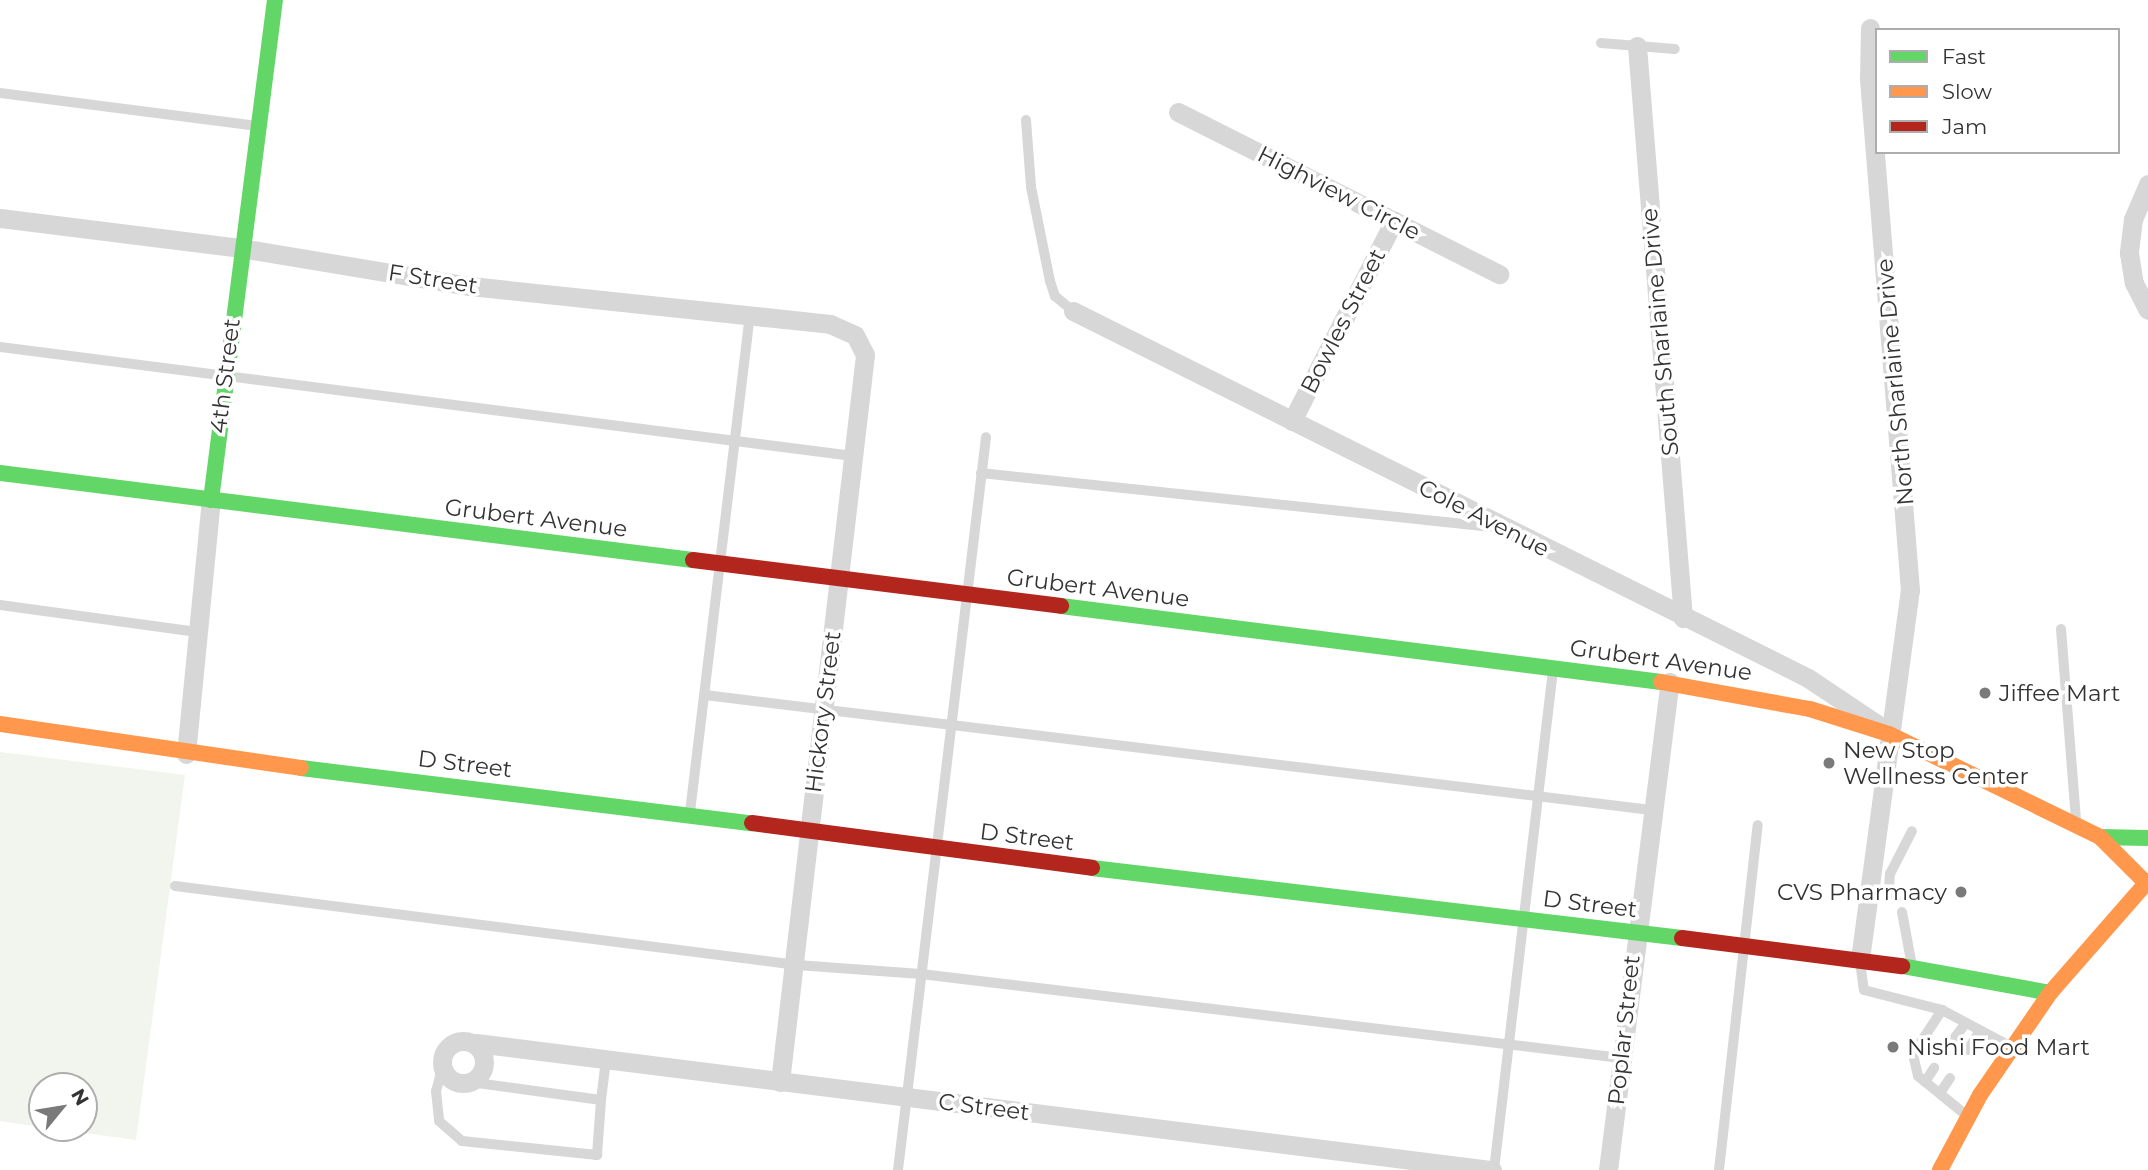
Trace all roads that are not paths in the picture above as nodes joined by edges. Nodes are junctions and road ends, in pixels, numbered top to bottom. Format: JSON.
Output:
{"nodes":[{"id":1,"x":275,"y":0,"type":"edge"},
{"id":2,"x":1870,"y":28,"type":"dead end"},
{"id":3,"x":1601,"y":43,"type":"dead end"},
{"id":4,"x":1637,"y":47,"type":"junction"},
{"id":5,"x":1675,"y":49,"type":"dead end"},
{"id":6,"x":0,"y":93,"type":"edge"},
{"id":7,"x":1178,"y":112,"type":"dead end"},
{"id":8,"x":1026,"y":120,"type":"dead end"},
{"id":9,"x":257,"y":127,"type":"junction"},
{"id":10,"x":1875,"y":150,"type":"edge"},
{"id":11,"x":1875,"y":154,"type":"edge"},
{"id":12,"x":2148,"y":184,"type":"edge"},
{"id":13,"x":0,"y":218,"type":"edge"},
{"id":14,"x":1394,"y":221,"type":"junction"},
{"id":15,"x":240,"y":248,"type":"junction"},
{"id":16,"x":1499,"y":274,"type":"dead end"},
{"id":17,"x":2148,"y":310,"type":"edge"},
{"id":18,"x":1073,"y":311,"type":"joint"},
{"id":19,"x":750,"y":313,"type":"junction"},
{"id":20,"x":861,"y":343,"type":"joint"},
{"id":21,"x":0,"y":347,"type":"edge"},
{"id":22,"x":225,"y":376,"type":"junction"},
{"id":23,"x":1292,"y":421,"type":"junction"},
{"id":24,"x":986,"y":437,"type":"dead end"},
{"id":25,"x":735,"y":441,"type":"junction"},
{"id":26,"x":853,"y":456,"type":"junction"},
{"id":27,"x":981,"y":472,"type":"junction"},
{"id":28,"x":0,"y":473,"type":"edge"},
{"id":29,"x":211,"y":500,"type":"junction"},
{"id":30,"x":1503,"y":528,"type":"junction"},
{"id":31,"x":721,"y":565,"type":"junction"},
{"id":32,"x":837,"y":578,"type":"junction"},
{"id":33,"x":967,"y":595,"type":"junction"},
{"id":34,"x":0,"y":605,"type":"edge"},
{"id":35,"x":1682,"y":618,"type":"junction"},
{"id":36,"x":2061,"y":629,"type":"dead end"},
{"id":37,"x":197,"y":632,"type":"junction"},
{"id":38,"x":1553,"y":668,"type":"junction"},
{"id":39,"x":1670,"y":681,"type":"junction"},
{"id":40,"x":705,"y":695,"type":"junction"},
{"id":41,"x":825,"y":710,"type":"junction"},
{"id":42,"x":0,"y":724,"type":"edge"},
{"id":43,"x":953,"y":725,"type":"junction"},
{"id":44,"x":1889,"y":734,"type":"junction"},
{"id":45,"x":186,"y":754,"type":"junction"},
{"id":46,"x":1536,"y":794,"type":"junction"},
{"id":47,"x":1651,"y":810,"type":"junction"},
{"id":48,"x":690,"y":814,"type":"junction"},
{"id":49,"x":2076,"y":823,"type":"junction"},
{"id":50,"x":1758,"y":825,"type":"dead end"},
{"id":51,"x":809,"y":829,"type":"junction"},
{"id":52,"x":1912,"y":831,"type":"dead end"},
{"id":53,"x":2100,"y":837,"type":"junction"},
{"id":54,"x":2148,"y":838,"type":"edge"},
{"id":55,"x":936,"y":849,"type":"junction"},
{"id":56,"x":2147,"y":882,"type":"edge"},
{"id":57,"x":175,"y":886,"type":"dead end"},
{"id":58,"x":1897,"y":898,"type":"dead end"},
{"id":59,"x":1902,"y":912,"type":"dead end"},
{"id":60,"x":1523,"y":919,"type":"junction"},
{"id":61,"x":1635,"y":932,"type":"junction"},
{"id":62,"x":1745,"y":946,"type":"junction"},
{"id":63,"x":1860,"y":959,"type":"junction"},
{"id":64,"x":797,"y":965,"type":"junction"},
{"id":65,"x":1913,"y":968,"type":"junction"},
{"id":66,"x":921,"y":974,"type":"junction"},
{"id":67,"x":2050,"y":993,"type":"junction"},
{"id":68,"x":1942,"y":1010,"type":"junction"},
{"id":69,"x":1966,"y":1023,"type":"junction"},
{"id":70,"x":1980,"y":1030,"type":"junction"},
{"id":71,"x":1953,"y":1040,"type":"dead end"},
{"id":72,"x":476,"y":1043,"type":"junction"},
{"id":73,"x":1508,"y":1046,"type":"junction"},
{"id":74,"x":2012,"y":1046,"type":"junction"},
{"id":75,"x":1968,"y":1050,"type":"dead end"},
{"id":76,"x":1620,"y":1058,"type":"junction"},
{"id":77,"x":606,"y":1060,"type":"junction"},
{"id":78,"x":1934,"y":1068,"type":"dead end"},
{"id":79,"x":442,"y":1069,"type":"junction"},
{"id":80,"x":1950,"y":1078,"type":"dead end"},
{"id":81,"x":470,"y":1082,"type":"junction"},
{"id":82,"x":780,"y":1082,"type":"junction"},
{"id":83,"x":1925,"y":1082,"type":"junction"},
{"id":84,"x":1940,"y":1093,"type":"junction"},
{"id":85,"x":907,"y":1097,"type":"junction"},
{"id":86,"x":601,"y":1100,"type":"junction"},
{"id":87,"x":1968,"y":1116,"type":"junction"},
{"id":88,"x":898,"y":1170,"type":"edge"},
{"id":89,"x":1493,"y":1170,"type":"edge"},
{"id":90,"x":1608,"y":1170,"type":"edge"},
{"id":91,"x":1718,"y":1170,"type":"edge"},
{"id":92,"x":1940,"y":1170,"type":"edge"}],
"edges":[{"from":1,"to":9,"type":"street","name":"4th Street"},
{"from":2,"to":10,"type":"street","name":"North Sharlaine Drive"},
{"from":3,"to":4,"type":"lane"},
{"from":4,"to":5,"type":"lane"},
{"from":4,"to":35,"type":"street","name":"South Sharlaine Drive"},
{"from":6,"to":9,"type":"lane"},
{"from":7,"to":14,"type":"street","name":"Highview Circle"},
{"from":8,"to":18,"type":"lane"},
{"from":9,"to":15,"type":"street","name":"4th Street"},
{"from":11,"to":44,"type":"street","name":"North Sharlaine Drive"},
{"from":12,"to":17,"type":"street"},
{"from":13,"to":15,"type":"street","name":"F Street"},
{"from":14,"to":16,"type":"street","name":"Highview Circle"},
{"from":14,"to":23,"type":"street","name":"Bowles Street"},
{"from":15,"to":19,"type":"street","name":"F Street"},
{"from":15,"to":22,"type":"street","name":"4th Street"},
{"from":18,"to":23,"type":"street","name":"Cole Avenue"},
{"from":19,"to":20,"type":"street","name":"F Street"},
{"from":19,"to":25,"type":"lane"},
{"from":20,"to":26,"type":"street","name":"Hickory Street"},
{"from":21,"to":22,"type":"lane"},
{"from":22,"to":25,"type":"lane"},
{"from":22,"to":29,"type":"street","name":"4th Street"},
{"from":23,"to":30,"type":"street","name":"Cole Avenue"},
{"from":24,"to":27,"type":"lane"},
{"from":25,"to":26,"type":"lane"},
{"from":25,"to":31,"type":"lane"},
{"from":26,"to":32,"type":"street","name":"Hickory Street"},
{"from":27,"to":30,"type":"lane"},
{"from":27,"to":33,"type":"lane"},
{"from":28,"to":29,"type":"street","name":"Grubert Avenue"},
{"from":29,"to":31,"type":"street","name":"Grubert Avenue"},
{"from":29,"to":37,"type":"street","name":"4th Street"},
{"from":30,"to":35,"type":"street","name":"Cole Avenue"},
{"from":31,"to":32,"type":"street","name":"Grubert Avenue"},
{"from":31,"to":40,"type":"lane"},
{"from":32,"to":33,"type":"street","name":"Grubert Avenue"},
{"from":32,"to":41,"type":"street","name":"Hickory Street"},
{"from":33,"to":38,"type":"street","name":"Grubert Avenue"},
{"from":33,"to":43,"type":"lane"},
{"from":34,"to":37,"type":"lane"},
{"from":35,"to":44,"type":"street","name":"Cole Avenue"},
{"from":36,"to":49,"type":"lane"},
{"from":37,"to":45,"type":"street","name":"4th Street"},
{"from":38,"to":39,"type":"street","name":"Grubert Avenue"},
{"from":38,"to":46,"type":"lane"},
{"from":39,"to":44,"type":"street","name":"Grubert Avenue"},
{"from":39,"to":47,"type":"street","name":"Poplar Street"},
{"from":40,"to":41,"type":"lane"},
{"from":40,"to":48,"type":"lane"},
{"from":41,"to":43,"type":"lane"},
{"from":41,"to":51,"type":"street","name":"Hickory Street"},
{"from":42,"to":45,"type":"street","name":"D Street"},
{"from":43,"to":46,"type":"lane"},
{"from":43,"to":55,"type":"lane"},
{"from":44,"to":49,"type":"street","name":"Grubert Avenue"},
{"from":44,"to":63,"type":"street","name":"North Sharlaine Drive"},
{"from":45,"to":48,"type":"street","name":"D Street"},
{"from":46,"to":47,"type":"lane"},
{"from":46,"to":60,"type":"lane"},
{"from":47,"to":61,"type":"street","name":"Poplar Street"},
{"from":48,"to":51,"type":"street","name":"D Street"},
{"from":49,"to":53,"type":"street","name":"Grubert Avenue"},
{"from":50,"to":62,"type":"lane"},
{"from":51,"to":55,"type":"street","name":"D Street"},
{"from":51,"to":64,"type":"street","name":"Hickory Street"},
{"from":52,"to":58,"type":"lane"},
{"from":53,"to":54,"type":"street"},
{"from":53,"to":56,"type":"street","name":"Grubert Avenue"},
{"from":55,"to":60,"type":"street","name":"D Street"},
{"from":55,"to":66,"type":"lane"},
{"from":56,"to":67,"type":"street"},
{"from":57,"to":64,"type":"lane"},
{"from":59,"to":65,"type":"lane"},
{"from":60,"to":61,"type":"street","name":"D Street"},
{"from":60,"to":73,"type":"lane"},
{"from":61,"to":62,"type":"street","name":"D Street"},
{"from":61,"to":76,"type":"street","name":"Poplar Street"},
{"from":62,"to":63,"type":"street","name":"D Street"},
{"from":62,"to":91,"type":"lane"},
{"from":63,"to":65,"type":"street","name":"D Street"},
{"from":63,"to":68,"type":"lane"},
{"from":64,"to":66,"type":"lane"},
{"from":64,"to":82,"type":"street","name":"Hickory Street"},
{"from":65,"to":67,"type":"street","name":"D Street"},
{"from":66,"to":73,"type":"lane"},
{"from":66,"to":85,"type":"lane"},
{"from":67,"to":74,"type":"street"},
{"from":68,"to":69,"type":"lane"},
{"from":68,"to":83,"type":"lane"},
{"from":69,"to":70,"type":"lane"},
{"from":69,"to":71,"type":"lane"},
{"from":70,"to":74,"type":"lane"},
{"from":70,"to":75,"type":"lane"},
{"from":72,"to":77,"type":"street","name":"C Street"},
{"from":72,"to":79,"type":"street"},
{"from":72,"to":81,"type":"street"},
{"from":73,"to":76,"type":"lane"},
{"from":73,"to":89,"type":"lane"},
{"from":74,"to":87,"type":"street"},
{"from":76,"to":90,"type":"street","name":"Poplar Street"},
{"from":77,"to":82,"type":"street","name":"C Street"},
{"from":77,"to":86,"type":"lane"},
{"from":78,"to":83,"type":"lane"},
{"from":79,"to":81,"type":"street"},
{"from":79,"to":86,"type":"lane"},
{"from":80,"to":84,"type":"lane"},
{"from":81,"to":86,"type":"lane"},
{"from":82,"to":85,"type":"street","name":"C Street"},
{"from":83,"to":84,"type":"lane"},
{"from":84,"to":87,"type":"lane"},
{"from":85,"to":88,"type":"lane"},
{"from":85,"to":89,"type":"street","name":"C Street"},
{"from":87,"to":92,"type":"street"}]}
